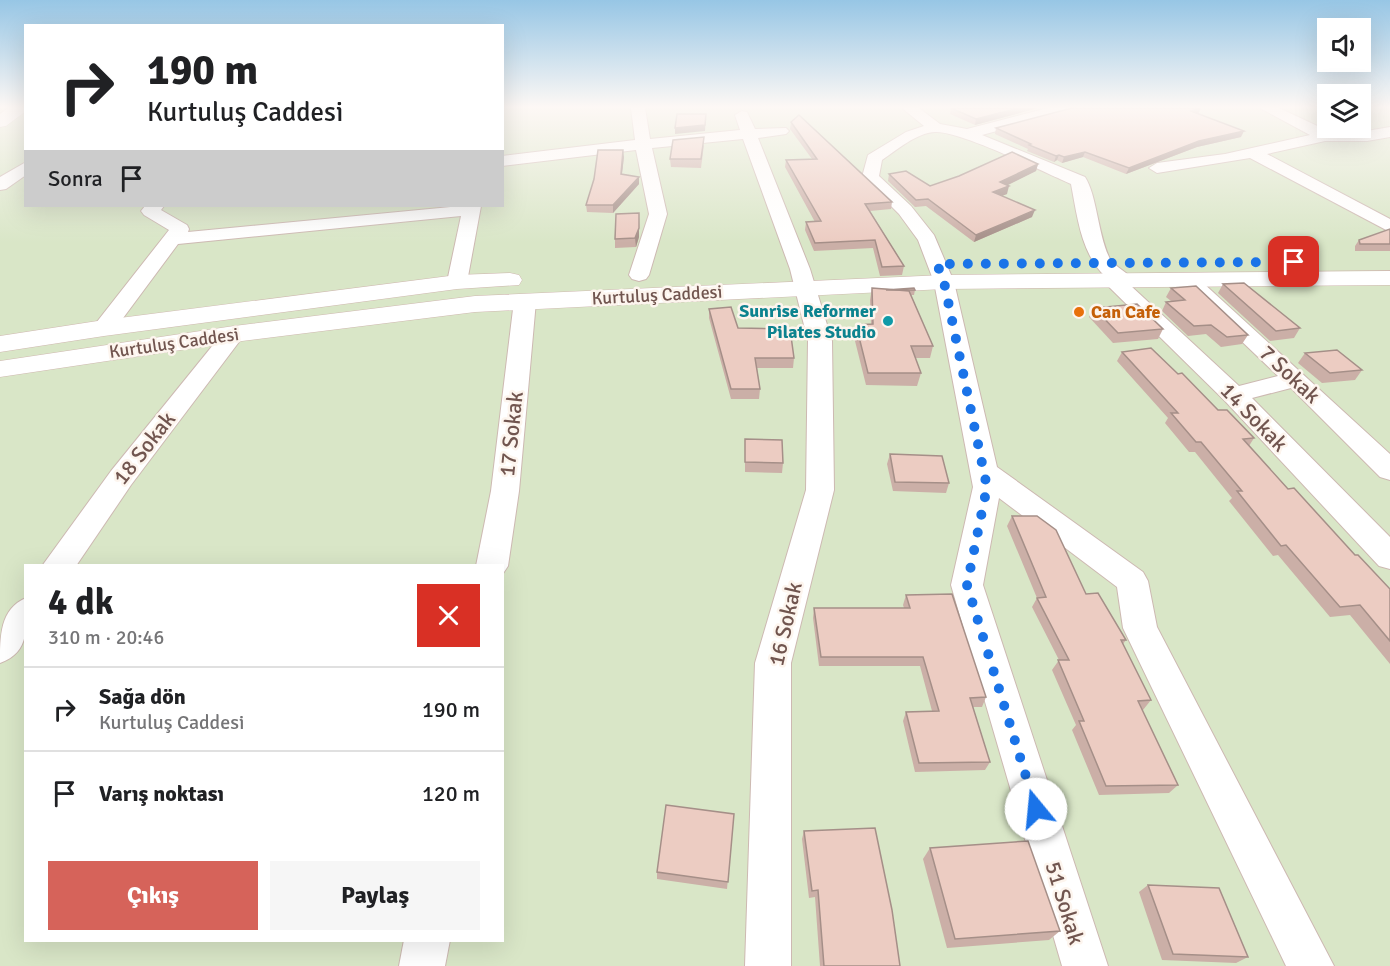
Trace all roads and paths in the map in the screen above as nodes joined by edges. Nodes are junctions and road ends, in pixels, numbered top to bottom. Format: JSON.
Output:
{"nodes":[{"id":1,"x":568,"y":153,"type":"edge"},
{"id":2,"x":645,"y":153,"type":"edge"},
{"id":3,"x":757,"y":153,"type":"edge"},
{"id":4,"x":882,"y":153,"type":"edge"},
{"id":5,"x":1013,"y":153,"type":"edge"},
{"id":6,"x":1252,"y":153,"type":"joint"},
{"id":7,"x":504,"y":161,"type":"edge"},
{"id":8,"x":24,"y":168,"type":"edge"},
{"id":9,"x":1157,"y":168,"type":"edge"},
{"id":10,"x":24,"y":180,"type":"edge"},
{"id":11,"x":3,"y":183,"type":"edge"},
{"id":12,"x":154,"y":207,"type":"edge"},
{"id":13,"x":471,"y":208,"type":"edge"},
{"id":14,"x":1390,"y":226,"type":"edge"},
{"id":15,"x":174,"y":239,"type":"junction"},
{"id":16,"x":1390,"y":261,"type":"edge"},
{"id":17,"x":940,"y":273,"type":"junction"},
{"id":18,"x":639,"y":275,"type":"junction"},
{"id":19,"x":1113,"y":275,"type":"junction"},
{"id":20,"x":803,"y":278,"type":"junction"},
{"id":21,"x":1390,"y":278,"type":"edge"},
{"id":22,"x":1189,"y":280,"type":"junction"},
{"id":23,"x":458,"y":294,"type":"junction"},
{"id":24,"x":525,"y":301,"type":"junction"},
{"id":25,"x":104,"y":328,"type":"junction"},
{"id":26,"x":234,"y":334,"type":"junction"},
{"id":27,"x":0,"y":344,"type":"edge"},
{"id":28,"x":0,"y":369,"type":"edge"},
{"id":29,"x":1296,"y":379,"type":"junction"},
{"id":30,"x":1234,"y":395,"type":"junction"},
{"id":31,"x":1390,"y":470,"type":"edge"},
{"id":32,"x":984,"y":472,"type":"junction"},
{"id":33,"x":1390,"y":557,"type":"edge"},
{"id":34,"x":59,"y":564,"type":"edge"},
{"id":35,"x":492,"y":564,"type":"edge"},
{"id":36,"x":24,"y":615,"type":"edge"},
{"id":37,"x":0,"y":648,"type":"edge"},
{"id":38,"x":427,"y":942,"type":"edge"},
{"id":39,"x":422,"y":966,"type":"edge"},
{"id":40,"x":768,"y":966,"type":"edge"},
{"id":41,"x":1085,"y":966,"type":"edge"},
{"id":42,"x":1311,"y":966,"type":"edge"}],
"edges":[{"from":1,"to":7,"type":"street"},
{"from":2,"to":18,"type":"street"},
{"from":3,"to":20,"type":"street","name":"16 Sokak"},
{"from":4,"to":17,"type":"street","name":"51 Sokak"},
{"from":5,"to":19,"type":"street"},
{"from":6,"to":9,"type":"street"},
{"from":6,"to":14,"type":"street"},
{"from":8,"to":11,"type":"street"},
{"from":10,"to":11,"type":"street"},
{"from":12,"to":15,"type":"street"},
{"from":13,"to":15,"type":"street"},
{"from":13,"to":23,"type":"street"},
{"from":15,"to":25,"type":"street"},
{"from":16,"to":19,"type":"street","name":"Kurtuluş Caddesi"},
{"from":17,"to":19,"type":"street","name":"Kurtuluş Caddesi"},
{"from":17,"to":20,"type":"street","name":"Kurtuluş Caddesi"},
{"from":17,"to":32,"type":"street","name":"51 Sokak"},
{"from":18,"to":20,"type":"street"},
{"from":18,"to":23,"type":"street"},
{"from":19,"to":22,"type":"street","name":"Kurtuluş Caddesi"},
{"from":19,"to":30,"type":"street","name":"14 Sokak"},
{"from":20,"to":24,"type":"street","name":"Kurtuluş Caddesi"},
{"from":20,"to":40,"type":"street","name":"16 Sokak"},
{"from":21,"to":22,"type":"street","name":"Kurtuluş Caddesi"},
{"from":22,"to":29,"type":"street","name":"7 Sokak"},
{"from":23,"to":24,"type":"street","name":"Kurtuluş Caddesi"},
{"from":23,"to":25,"type":"street"},
{"from":23,"to":26,"type":"street","name":"Kurtuluş Caddesi"},
{"from":24,"to":35,"type":"street","name":"17 Sokak"},
{"from":25,"to":27,"type":"street"},
{"from":26,"to":28,"type":"street","name":"Kurtuluş Caddesi"},
{"from":26,"to":34,"type":"street","name":"18 Sokak"},
{"from":29,"to":30,"type":"street"},
{"from":29,"to":31,"type":"street","name":"7 Sokak"},
{"from":30,"to":33,"type":"street","name":"14 Sokak"},
{"from":32,"to":41,"type":"street","name":"51 Sokak"},
{"from":32,"to":42,"type":"street"},
{"from":36,"to":37,"type":"street"},
{"from":38,"to":39,"type":"street"}]}
